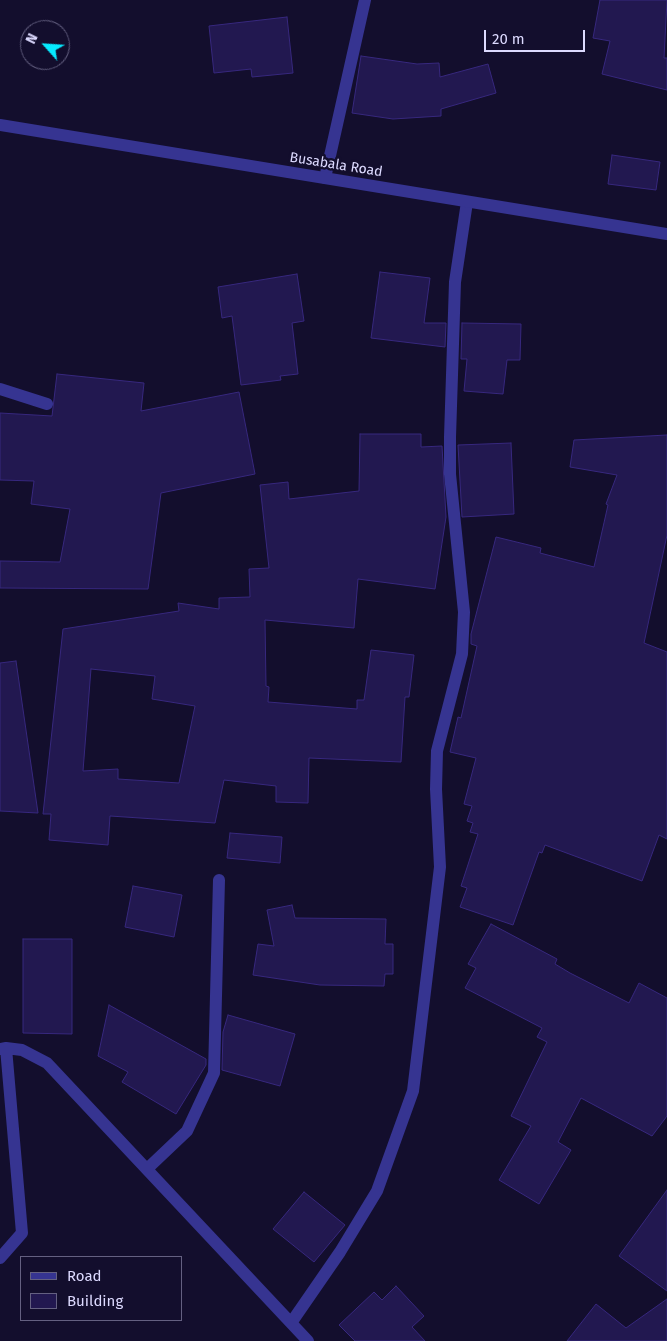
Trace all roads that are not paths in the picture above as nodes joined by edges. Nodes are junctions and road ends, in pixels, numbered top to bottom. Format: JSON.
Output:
{"nodes":[{"id":1,"x":365,"y":0,"type":"edge"},
{"id":2,"x":0,"y":125,"type":"edge"},
{"id":3,"x":325,"y":178,"type":"junction"},
{"id":4,"x":467,"y":202,"type":"junction"},
{"id":5,"x":667,"y":234,"type":"edge"},
{"id":6,"x":0,"y":389,"type":"edge"},
{"id":7,"x":47,"y":404,"type":"dead end"},
{"id":8,"x":219,"y":880,"type":"dead end"},
{"id":9,"x":3,"y":1048,"type":"edge"},
{"id":10,"x":148,"y":1168,"type":"junction"},
{"id":11,"x":0,"y":1258,"type":"edge"},
{"id":12,"x":291,"y":1322,"type":"junction"},
{"id":13,"x":308,"y":1341,"type":"edge"}],
"edges":[{"from":1,"to":3,"type":"street"},
{"from":2,"to":3,"type":"street","name":"Busabala Road"},
{"from":3,"to":4,"type":"street","name":"Busabala Road"},
{"from":4,"to":5,"type":"street","name":"Busabala Road"},
{"from":4,"to":12,"type":"street"},
{"from":6,"to":7,"type":"street"},
{"from":8,"to":10,"type":"street"},
{"from":9,"to":10,"type":"street"},
{"from":9,"to":11,"type":"street"},
{"from":10,"to":12,"type":"street"},
{"from":12,"to":13,"type":"street"}]}
